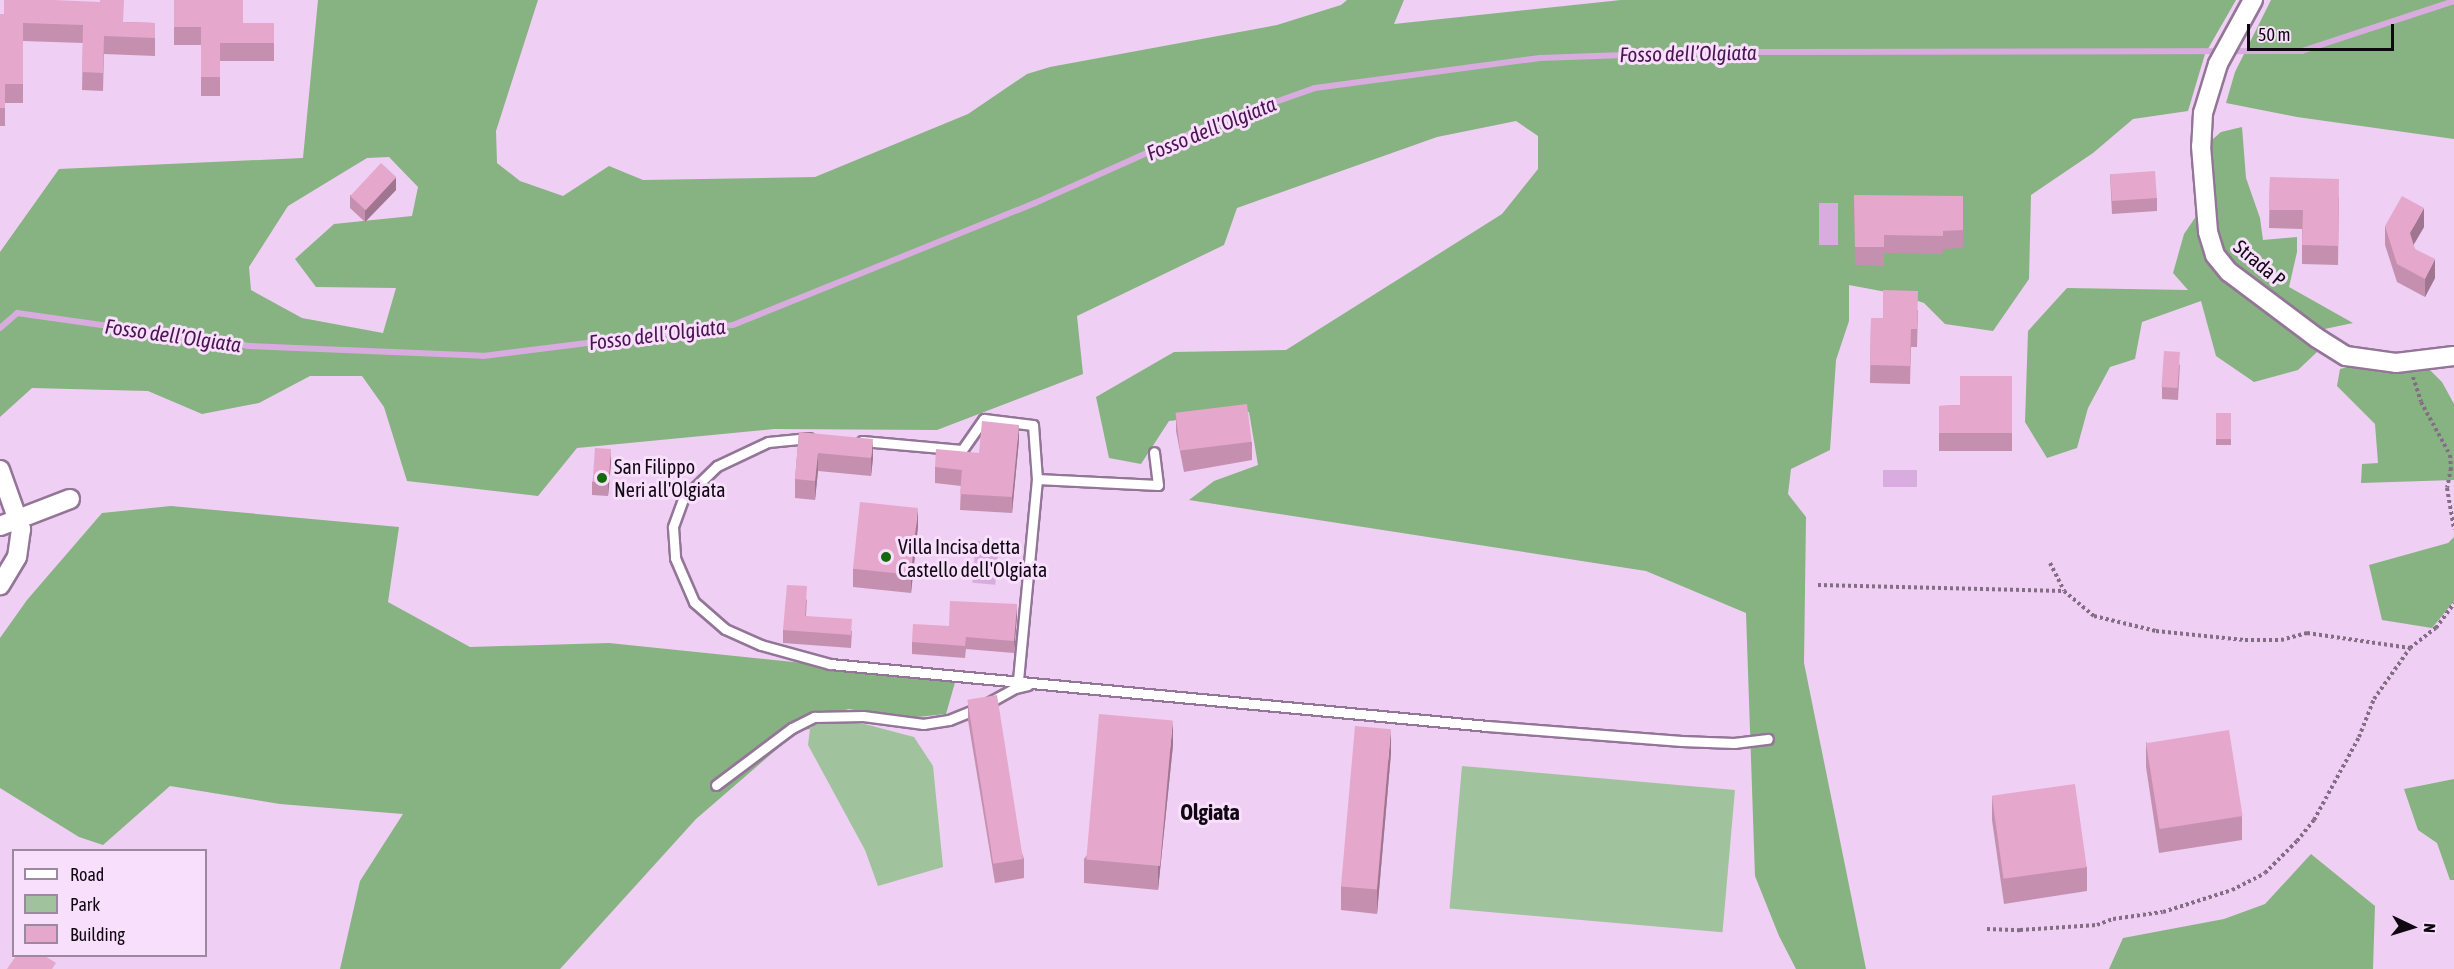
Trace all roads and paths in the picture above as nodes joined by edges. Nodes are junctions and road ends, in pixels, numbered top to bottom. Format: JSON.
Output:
{"nodes":[{"id":1,"x":2253,"y":0,"type":"edge"},
{"id":2,"x":2454,"y":356,"type":"edge"},
{"id":3,"x":2412,"y":362,"type":"junction"},
{"id":4,"x":822,"y":439,"type":"edge"},
{"id":5,"x":846,"y":440,"type":"edge"},
{"id":6,"x":1154,"y":452,"type":"dead end"},
{"id":7,"x":0,"y":470,"type":"edge"},
{"id":8,"x":1037,"y":479,"type":"junction"},
{"id":9,"x":70,"y":499,"type":"dead end"},
{"id":10,"x":19,"y":518,"type":"junction"},
{"id":11,"x":0,"y":526,"type":"edge"},
{"id":12,"x":2454,"y":529,"type":"edge"},
{"id":13,"x":2050,"y":563,"type":"dead end"},
{"id":14,"x":0,"y":585,"type":"edge"},
{"id":15,"x":1818,"y":585,"type":"dead end"},
{"id":16,"x":2064,"y":591,"type":"junction"},
{"id":17,"x":2454,"y":603,"type":"edge"},
{"id":18,"x":2410,"y":648,"type":"junction"},
{"id":19,"x":1018,"y":681,"type":"junction"},
{"id":20,"x":1036,"y":683,"type":"junction"},
{"id":21,"x":1768,"y":739,"type":"dead end"},
{"id":22,"x":716,"y":785,"type":"dead end"},
{"id":23,"x":1987,"y":929,"type":"dead end"}],
"edges":[{"from":1,"to":3,"type":"street","name":"Strada P"},
{"from":2,"to":3,"type":"street","name":"Strada P"},
{"from":3,"to":12,"type":"path"},
{"from":4,"to":19,"type":"lane"},
{"from":5,"to":8,"type":"lane"},
{"from":6,"to":8,"type":"lane"},
{"from":7,"to":10,"type":"street"},
{"from":8,"to":19,"type":"lane"},
{"from":9,"to":10,"type":"street"},
{"from":10,"to":11,"type":"street"},
{"from":10,"to":14,"type":"street"},
{"from":13,"to":16,"type":"path"},
{"from":15,"to":16,"type":"path"},
{"from":16,"to":18,"type":"path"},
{"from":17,"to":18,"type":"path"},
{"from":18,"to":23,"type":"path"},
{"from":19,"to":20,"type":"lane"},
{"from":20,"to":21,"type":"lane"},
{"from":20,"to":22,"type":"lane"}]}
